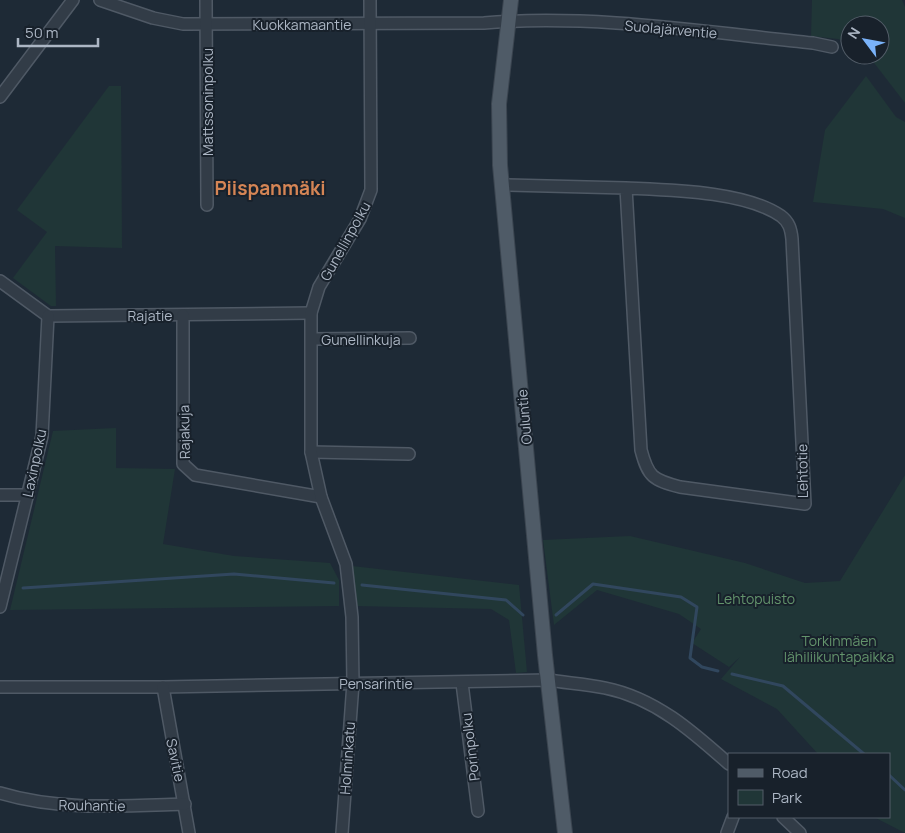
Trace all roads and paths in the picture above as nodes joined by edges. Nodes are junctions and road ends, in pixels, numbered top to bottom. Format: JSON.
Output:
{"nodes":[{"id":1,"x":73,"y":0,"type":"edge"},
{"id":2,"x":100,"y":0,"type":"edge"},
{"id":3,"x":206,"y":0,"type":"edge"},
{"id":4,"x":370,"y":0,"type":"edge"},
{"id":5,"x":511,"y":0,"type":"edge"},
{"id":6,"x":508,"y":21,"type":"junction"},
{"id":7,"x":206,"y":23,"type":"junction"},
{"id":8,"x":371,"y":24,"type":"junction"},
{"id":9,"x":832,"y":47,"type":"dead end"},
{"id":10,"x":0,"y":97,"type":"edge"},
{"id":11,"x":503,"y":185,"type":"junction"},
{"id":12,"x":626,"y":188,"type":"junction"},
{"id":13,"x":207,"y":205,"type":"dead end"},
{"id":14,"x":0,"y":281,"type":"edge"},
{"id":15,"x":311,"y":313,"type":"junction"},
{"id":16,"x":183,"y":315,"type":"junction"},
{"id":17,"x":48,"y":316,"type":"junction"},
{"id":18,"x":410,"y":338,"type":"dead end"},
{"id":19,"x":312,"y":339,"type":"junction"},
{"id":20,"x":311,"y":452,"type":"junction"},
{"id":21,"x":409,"y":454,"type":"dead end"},
{"id":22,"x":0,"y":495,"type":"edge"},
{"id":23,"x":28,"y":495,"type":"junction"},
{"id":24,"x":321,"y":497,"type":"junction"},
{"id":25,"x":0,"y":607,"type":"edge"},
{"id":26,"x":548,"y":680,"type":"junction"},
{"id":27,"x":353,"y":683,"type":"junction"},
{"id":28,"x":462,"y":683,"type":"junction"},
{"id":29,"x":0,"y":686,"type":"edge"},
{"id":30,"x":163,"y":687,"type":"junction"},
{"id":31,"x":728,"y":763,"type":"edge"},
{"id":32,"x":0,"y":793,"type":"edge"},
{"id":33,"x":185,"y":804,"type":"junction"},
{"id":34,"x":478,"y":811,"type":"dead end"},
{"id":35,"x":733,"y":818,"type":"edge"},
{"id":36,"x":784,"y":818,"type":"edge"},
{"id":37,"x":190,"y":833,"type":"edge"},
{"id":38,"x":342,"y":833,"type":"edge"},
{"id":39,"x":565,"y":833,"type":"edge"},
{"id":40,"x":727,"y":833,"type":"edge"},
{"id":41,"x":800,"y":833,"type":"edge"}],
"edges":[{"from":1,"to":10,"type":"street"},
{"from":2,"to":7,"type":"street","name":"Kuokkamaantie"},
{"from":3,"to":7,"type":"street","name":"Mattssoninpolku"},
{"from":4,"to":8,"type":"street","name":"Gunellinpolku"},
{"from":5,"to":6,"type":"main road","name":"Ouluntie"},
{"from":6,"to":8,"type":"street","name":"Kuokkamaantie"},
{"from":6,"to":9,"type":"street","name":"Suolajärventie"},
{"from":6,"to":11,"type":"main road","name":"Ouluntie"},
{"from":7,"to":8,"type":"street","name":"Kuokkamaantie"},
{"from":7,"to":13,"type":"street","name":"Mattssoninpolku"},
{"from":8,"to":15,"type":"street","name":"Gunellinpolku"},
{"from":11,"to":12,"type":"street","name":"Lehtotie"},
{"from":11,"to":26,"type":"main road","name":"Ouluntie"},
{"from":12,"to":12,"type":"street","name":"Lehtotie"},
{"from":14,"to":17,"type":"street"},
{"from":15,"to":16,"type":"street","name":"Rajatie"},
{"from":15,"to":19,"type":"street","name":"Gunellinpolku"},
{"from":16,"to":17,"type":"street","name":"Rajatie"},
{"from":16,"to":24,"type":"street","name":"Rajakuja"},
{"from":17,"to":23,"type":"street","name":"Laxinpolku"},
{"from":18,"to":19,"type":"street","name":"Gunellinkuja"},
{"from":19,"to":20,"type":"street","name":"Gunellinpolku"},
{"from":20,"to":21,"type":"street"},
{"from":20,"to":24,"type":"street","name":"Gunellinpolku"},
{"from":22,"to":23,"type":"street"},
{"from":23,"to":25,"type":"street","name":"Laxinpolku"},
{"from":24,"to":27,"type":"street","name":"Gunellinpolku"},
{"from":26,"to":28,"type":"street","name":"Pensarintie"},
{"from":26,"to":31,"type":"street","name":"Pensarintie"},
{"from":26,"to":39,"type":"main road","name":"Ouluntie"},
{"from":27,"to":28,"type":"street","name":"Pensarintie"},
{"from":27,"to":30,"type":"street","name":"Pensarintie"},
{"from":27,"to":38,"type":"street","name":"Holminkatu"},
{"from":28,"to":34,"type":"street","name":"Porinpolku"},
{"from":29,"to":30,"type":"street","name":"Pensarintie"},
{"from":30,"to":33,"type":"street","name":"Savitie"},
{"from":32,"to":33,"type":"street","name":"Rouhantie"},
{"from":33,"to":37,"type":"street","name":"Savitie"},
{"from":35,"to":40,"type":"street"},
{"from":36,"to":41,"type":"street"}]}
